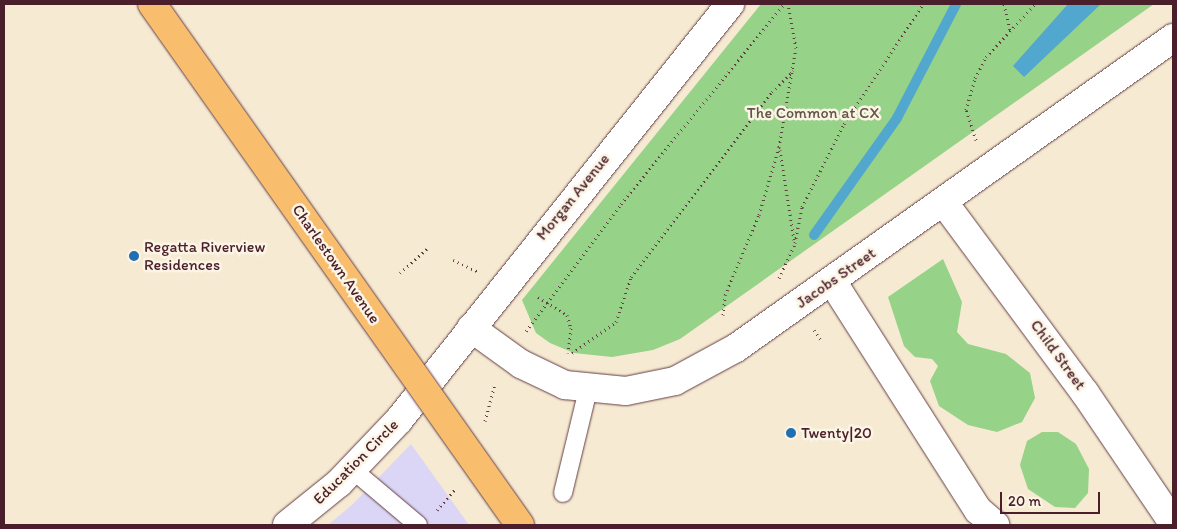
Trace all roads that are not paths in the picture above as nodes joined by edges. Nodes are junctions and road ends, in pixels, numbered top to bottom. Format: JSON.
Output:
{"nodes":[{"id":1,"x":152,"y":4,"type":"edge"},
{"id":2,"x":730,"y":4,"type":"edge"},
{"id":3,"x":1173,"y":38,"type":"edge"},
{"id":4,"x":945,"y":204,"type":"junction"},
{"id":5,"x":832,"y":281,"type":"junction"},
{"id":6,"x":472,"y":328,"type":"junction"},
{"id":7,"x":588,"y":390,"type":"junction"},
{"id":8,"x":420,"y":394,"type":"joint"},
{"id":9,"x":353,"y":470,"type":"junction"},
{"id":10,"x":563,"y":493,"type":"dead end"},
{"id":11,"x":1165,"y":515,"type":"edge"},
{"id":12,"x":287,"y":525,"type":"edge"},
{"id":13,"x":418,"y":525,"type":"edge"},
{"id":14,"x":520,"y":525,"type":"edge"},
{"id":15,"x":995,"y":525,"type":"edge"}],
"edges":[{"from":1,"to":14,"type":"main road","name":"Charlestown Avenue","bridge":true},
{"from":2,"to":6,"type":"street","name":"Morgan Avenue"},
{"from":3,"to":4,"type":"street","name":"Jacobs Street"},
{"from":4,"to":5,"type":"street","name":"Jacobs Street"},
{"from":4,"to":11,"type":"street","name":"Child Street"},
{"from":5,"to":7,"type":"street","name":"Jacobs Street"},
{"from":5,"to":15,"type":"street"},
{"from":6,"to":7,"type":"street","name":"Jacobs Street"},
{"from":6,"to":8,"type":"street","name":"Morgan Avenue"},
{"from":7,"to":10,"type":"lane"},
{"from":8,"to":9,"type":"street","name":"Education Circle"},
{"from":9,"to":12,"type":"street","name":"Education Circle"},
{"from":9,"to":13,"type":"lane"}]}
